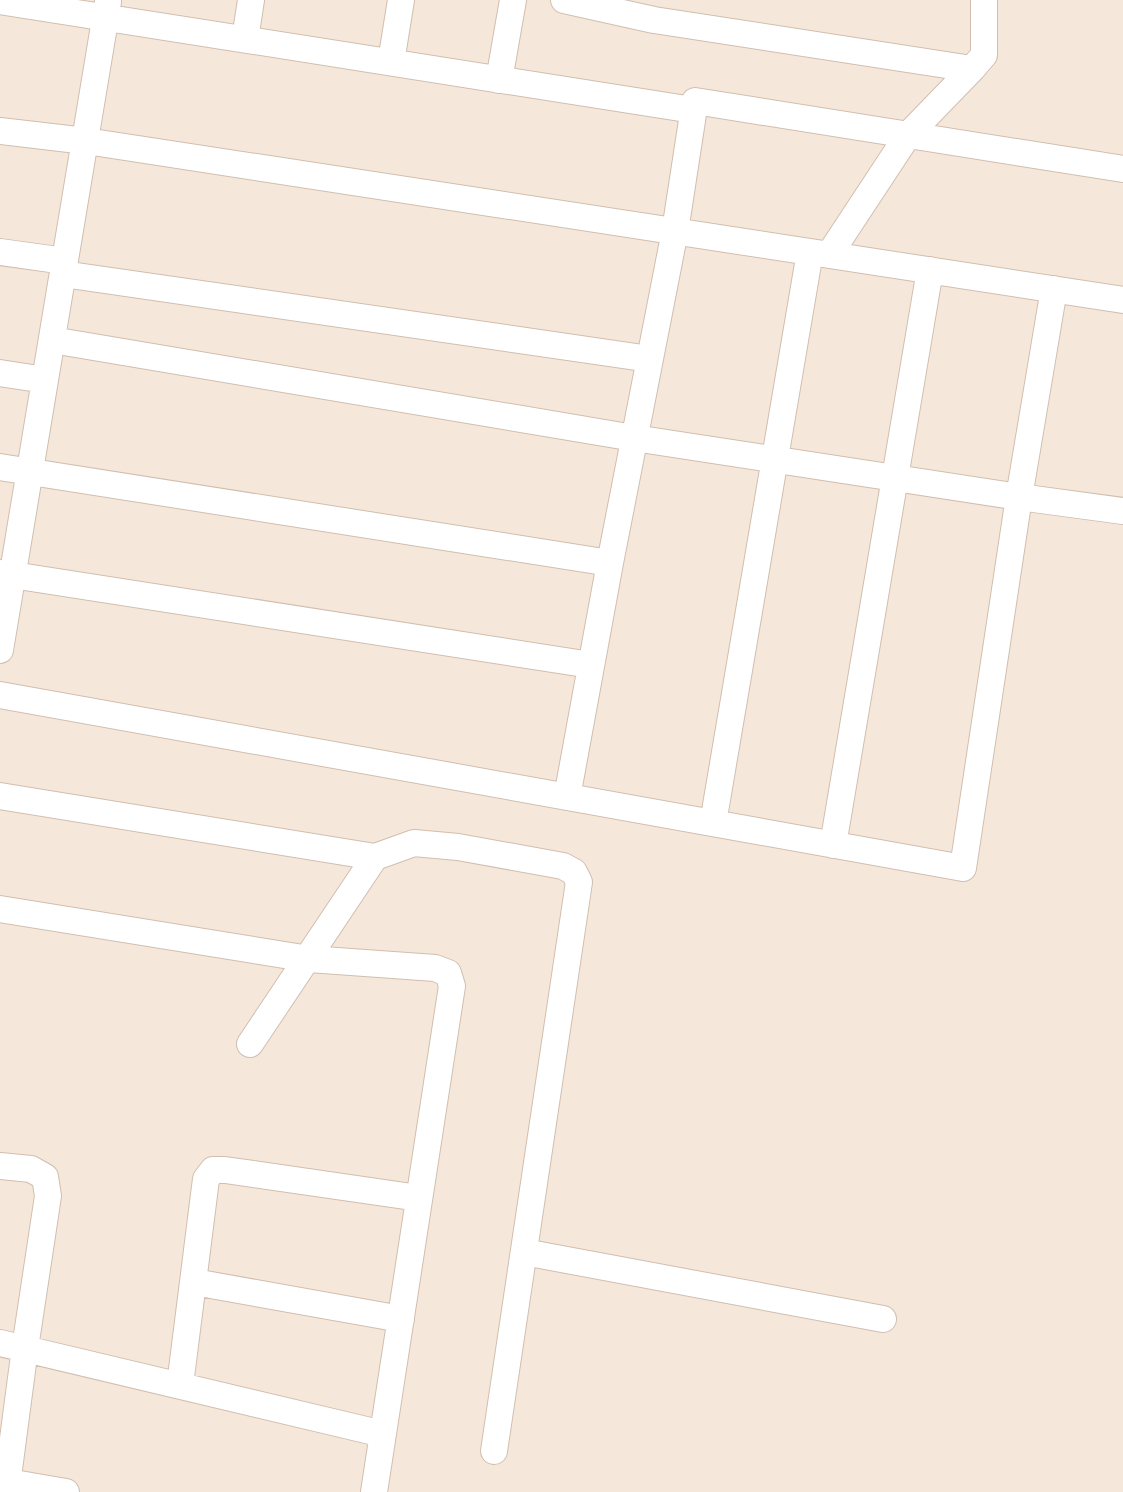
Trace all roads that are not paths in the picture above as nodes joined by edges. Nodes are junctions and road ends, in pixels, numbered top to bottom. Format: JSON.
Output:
{"nodes":[{"id":1,"x":251,"y":0,"type":"edge"},
{"id":2,"x":401,"y":0,"type":"edge"},
{"id":3,"x":513,"y":0,"type":"edge"},
{"id":4,"x":564,"y":0,"type":"edge"},
{"id":5,"x":984,"y":0,"type":"edge"},
{"id":6,"x":0,"y":1,"type":"edge"},
{"id":7,"x":107,"y":9,"type":"edge"},
{"id":8,"x":656,"y":10,"type":"edge"},
{"id":9,"x":245,"y":39,"type":"junction"},
{"id":10,"x":391,"y":62,"type":"junction"},
{"id":11,"x":972,"y":69,"type":"junction"},
{"id":12,"x":499,"y":80,"type":"junction"},
{"id":13,"x":693,"y":110,"type":"junction"},
{"id":14,"x":0,"y":131,"type":"edge"},
{"id":15,"x":908,"y":135,"type":"junction"},
{"id":16,"x":86,"y":141,"type":"junction"},
{"id":17,"x":1123,"y":169,"type":"edge"},
{"id":18,"x":675,"y":231,"type":"junction"},
{"id":19,"x":0,"y":252,"type":"edge"},
{"id":20,"x":819,"y":253,"type":"junction"},
{"id":21,"x":64,"y":268,"type":"junction"},
{"id":22,"x":930,"y":270,"type":"junction"},
{"id":23,"x":1054,"y":289,"type":"junction"},
{"id":24,"x":1123,"y":300,"type":"edge"},
{"id":25,"x":52,"y":340,"type":"junction"},
{"id":26,"x":650,"y":359,"type":"junction"},
{"id":27,"x":0,"y":373,"type":"edge"},
{"id":28,"x":45,"y":380,"type":"junction"},
{"id":29,"x":634,"y":438,"type":"junction"},
{"id":30,"x":774,"y":460,"type":"junction"},
{"id":31,"x":0,"y":467,"type":"edge"},
{"id":32,"x":30,"y":470,"type":"junction"},
{"id":33,"x":895,"y":477,"type":"junction"},
{"id":34,"x":1019,"y":497,"type":"junction"},
{"id":35,"x":1123,"y":511,"type":"edge"},
{"id":36,"x":610,"y":563,"type":"junction"},
{"id":37,"x":6,"y":574,"type":"edge"},
{"id":38,"x":0,"y":650,"type":"edge"},
{"id":39,"x":591,"y":665,"type":"junction"},
{"id":40,"x":0,"y":695,"type":"edge"},
{"id":41,"x":0,"y":796,"type":"edge"},
{"id":42,"x":566,"y":797,"type":"junction"},
{"id":43,"x":713,"y":823,"type":"junction"},
{"id":44,"x":833,"y":845,"type":"junction"},
{"id":45,"x":375,"y":857,"type":"junction"},
{"id":46,"x":0,"y":909,"type":"edge"},
{"id":47,"x":309,"y":959,"type":"junction"},
{"id":48,"x":250,"y":1044,"type":"dead end"},
{"id":49,"x":0,"y":1166,"type":"edge"},
{"id":50,"x":419,"y":1198,"type":"junction"},
{"id":51,"x":524,"y":1252,"type":"junction"},
{"id":52,"x":194,"y":1282,"type":"junction"},
{"id":53,"x":401,"y":1319,"type":"junction"},
{"id":54,"x":883,"y":1319,"type":"dead end"},
{"id":55,"x":13,"y":1345,"type":"edge"},
{"id":56,"x":180,"y":1385,"type":"junction"},
{"id":57,"x":383,"y":1434,"type":"junction"},
{"id":58,"x":494,"y":1451,"type":"dead end"},
{"id":59,"x":7,"y":1487,"type":"edge"},
{"id":60,"x":66,"y":1492,"type":"edge"},
{"id":61,"x":374,"y":1492,"type":"edge"}],
"edges":[{"from":1,"to":9,"type":"street"},
{"from":2,"to":10,"type":"street"},
{"from":3,"to":12,"type":"street"},
{"from":4,"to":8,"type":"street"},
{"from":5,"to":11,"type":"street"},
{"from":6,"to":7,"type":"street"},
{"from":7,"to":9,"type":"street"},
{"from":7,"to":16,"type":"street"},
{"from":8,"to":11,"type":"street"},
{"from":9,"to":10,"type":"street"},
{"from":10,"to":12,"type":"street"},
{"from":11,"to":15,"type":"street"},
{"from":12,"to":13,"type":"street"},
{"from":13,"to":15,"type":"street"},
{"from":13,"to":18,"type":"street"},
{"from":14,"to":16,"type":"street"},
{"from":15,"to":17,"type":"street"},
{"from":15,"to":20,"type":"street"},
{"from":16,"to":18,"type":"street"},
{"from":16,"to":21,"type":"street"},
{"from":18,"to":20,"type":"street"},
{"from":18,"to":26,"type":"street"},
{"from":19,"to":21,"type":"street"},
{"from":20,"to":22,"type":"street"},
{"from":20,"to":30,"type":"street"},
{"from":21,"to":25,"type":"street"},
{"from":21,"to":26,"type":"street"},
{"from":22,"to":23,"type":"street"},
{"from":22,"to":33,"type":"street"},
{"from":23,"to":24,"type":"street"},
{"from":23,"to":34,"type":"street"},
{"from":25,"to":28,"type":"street"},
{"from":25,"to":29,"type":"street"},
{"from":26,"to":29,"type":"street"},
{"from":27,"to":28,"type":"street"},
{"from":28,"to":32,"type":"street"},
{"from":29,"to":30,"type":"street"},
{"from":29,"to":36,"type":"street"},
{"from":30,"to":33,"type":"street"},
{"from":30,"to":43,"type":"street"},
{"from":31,"to":32,"type":"street"},
{"from":32,"to":36,"type":"street"},
{"from":32,"to":37,"type":"street"},
{"from":33,"to":34,"type":"street"},
{"from":33,"to":44,"type":"street"},
{"from":34,"to":35,"type":"street"},
{"from":34,"to":44,"type":"street"},
{"from":36,"to":39,"type":"street"},
{"from":37,"to":38,"type":"street"},
{"from":37,"to":39,"type":"street"},
{"from":39,"to":42,"type":"street"},
{"from":40,"to":42,"type":"street"},
{"from":41,"to":45,"type":"street"},
{"from":42,"to":43,"type":"street"},
{"from":43,"to":44,"type":"street"},
{"from":45,"to":47,"type":"street"},
{"from":45,"to":51,"type":"street"},
{"from":46,"to":47,"type":"street"},
{"from":47,"to":48,"type":"street"},
{"from":47,"to":50,"type":"street"},
{"from":49,"to":55,"type":"street"},
{"from":50,"to":52,"type":"street"},
{"from":50,"to":53,"type":"street"},
{"from":51,"to":54,"type":"street"},
{"from":51,"to":58,"type":"street"},
{"from":52,"to":53,"type":"street"},
{"from":52,"to":56,"type":"street"},
{"from":53,"to":57,"type":"street"},
{"from":55,"to":56,"type":"street"},
{"from":55,"to":59,"type":"street"},
{"from":56,"to":57,"type":"street"},
{"from":57,"to":61,"type":"street"},
{"from":59,"to":60,"type":"street"}]}
